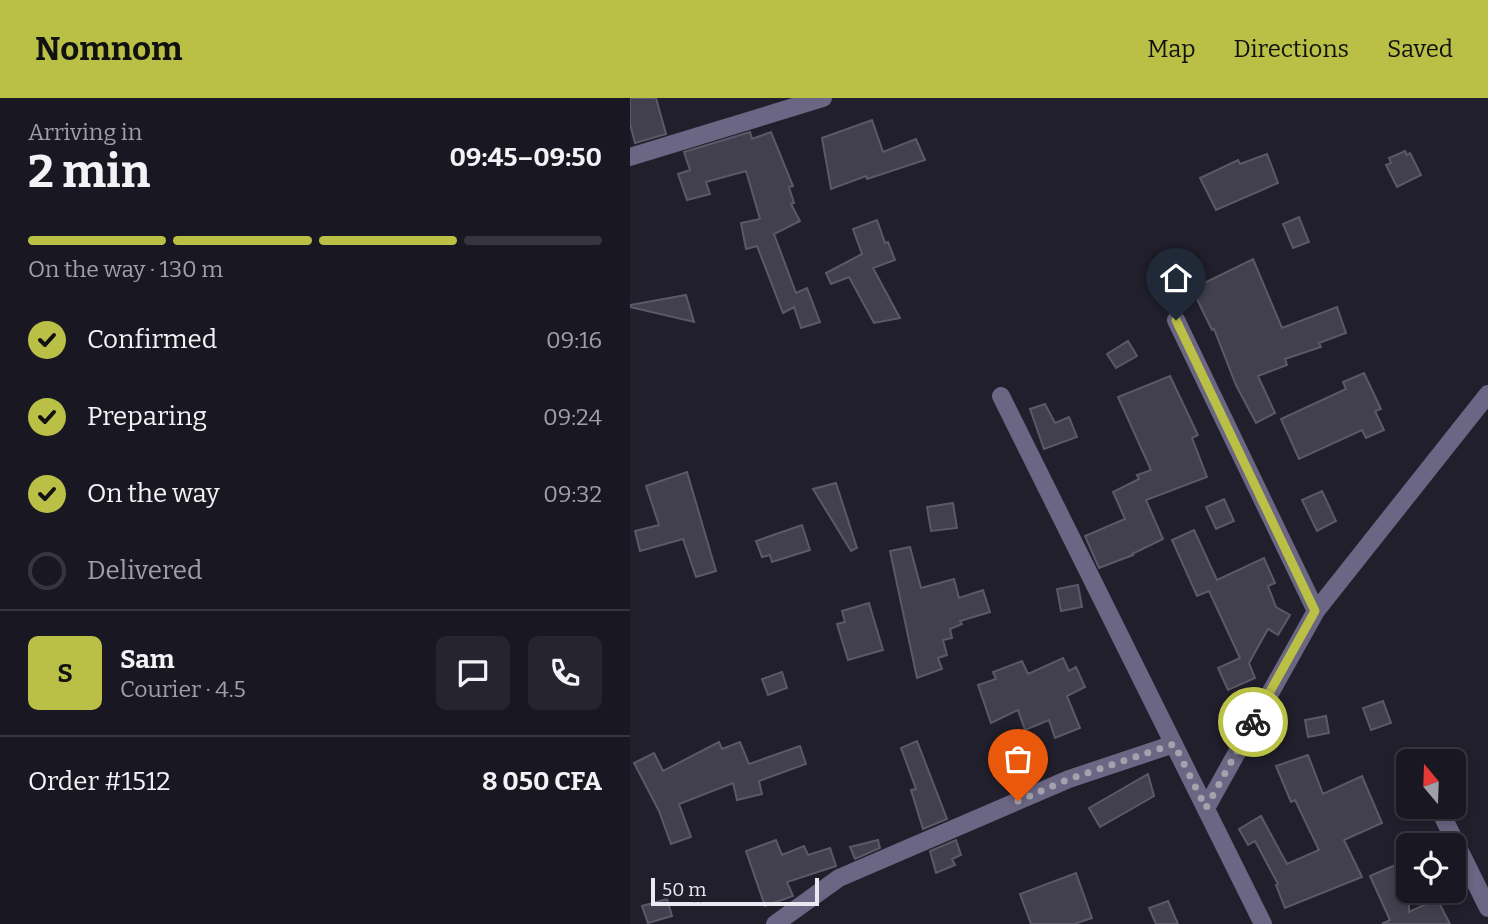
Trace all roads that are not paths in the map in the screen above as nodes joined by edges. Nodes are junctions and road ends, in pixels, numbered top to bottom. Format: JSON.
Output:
{"nodes":[{"id":1,"x":823,"y":98,"type":"edge"},
{"id":2,"x":630,"y":157,"type":"edge"},
{"id":3,"x":1176,"y":320,"type":"dead end"},
{"id":4,"x":1488,"y":394,"type":"edge"},
{"id":5,"x":1001,"y":396,"type":"dead end"},
{"id":6,"x":1315,"y":611,"type":"junction"},
{"id":7,"x":1174,"y":744,"type":"junction"},
{"id":8,"x":1206,"y":808,"type":"junction"},
{"id":9,"x":1444,"y":819,"type":"edge"},
{"id":10,"x":1488,"y":908,"type":"edge"},
{"id":11,"x":775,"y":924,"type":"edge"},
{"id":12,"x":1263,"y":924,"type":"edge"}],
"edges":[{"from":1,"to":2,"type":"street"},
{"from":3,"to":6,"type":"street"},
{"from":4,"to":6,"type":"street"},
{"from":5,"to":7,"type":"street"},
{"from":6,"to":8,"type":"street"},
{"from":7,"to":8,"type":"street"},
{"from":7,"to":11,"type":"street"},
{"from":8,"to":12,"type":"street"},
{"from":9,"to":10,"type":"street"}]}
